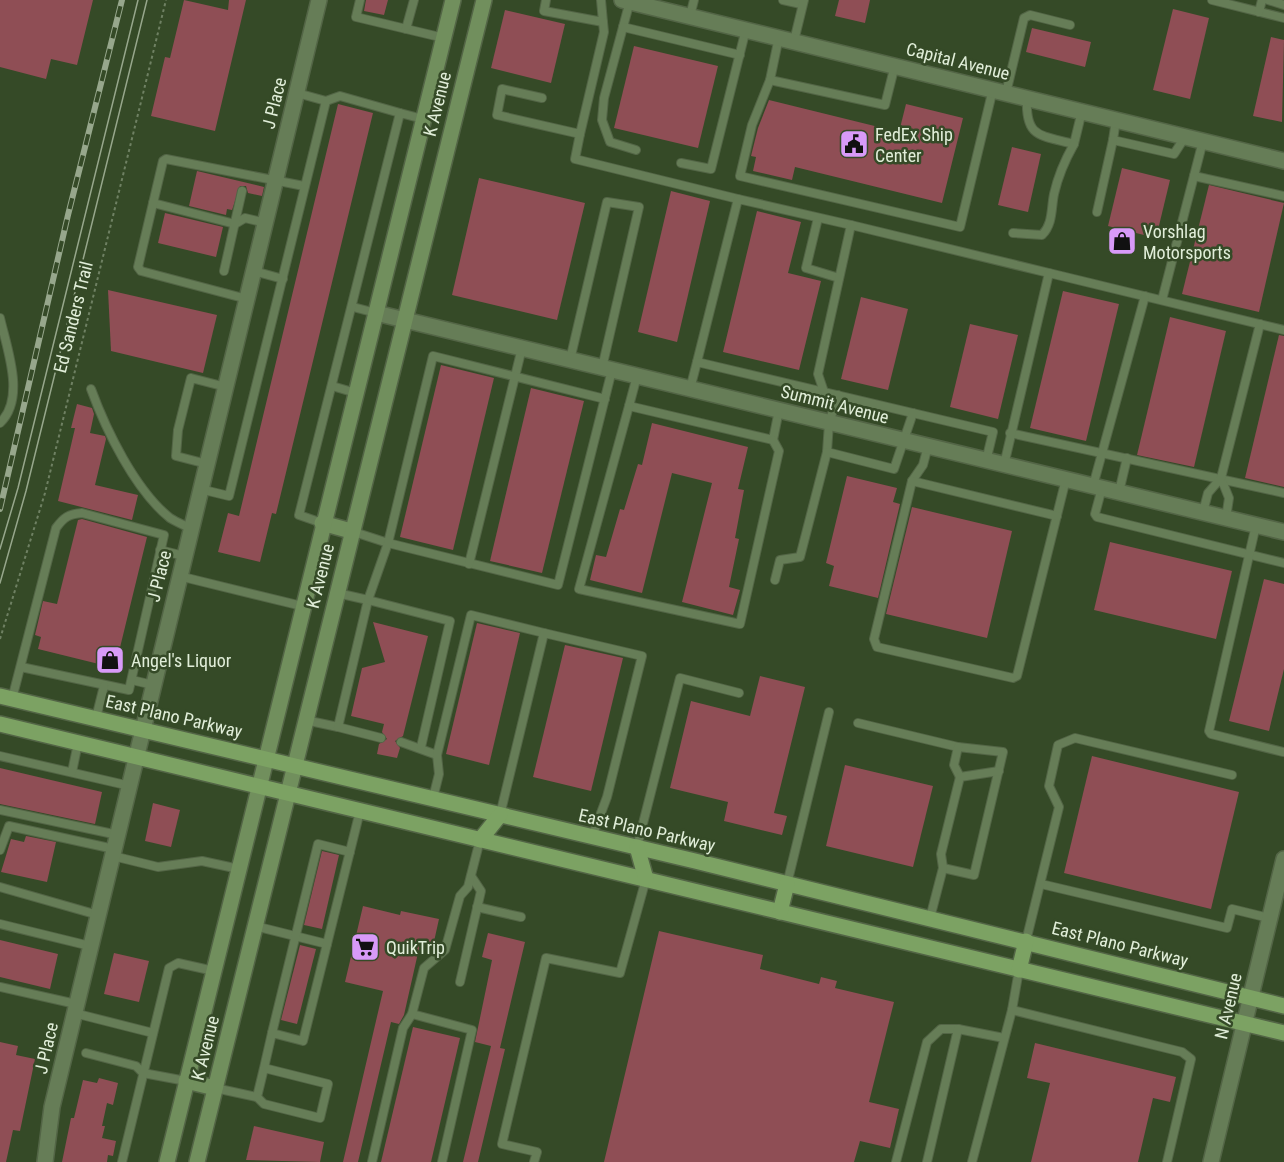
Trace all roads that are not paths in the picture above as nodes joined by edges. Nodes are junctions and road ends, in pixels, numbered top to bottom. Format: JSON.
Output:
{"nodes":[{"id":1,"x":319,"y":0,"type":"edge"},
{"id":2,"x":360,"y":0,"type":"edge"},
{"id":3,"x":414,"y":0,"type":"edge"},
{"id":4,"x":453,"y":0,"type":"edge"},
{"id":5,"x":484,"y":0,"type":"edge"},
{"id":6,"x":546,"y":0,"type":"edge"},
{"id":7,"x":601,"y":0,"type":"edge"},
{"id":8,"x":694,"y":0,"type":"edge"},
{"id":9,"x":783,"y":0,"type":"edge"},
{"id":10,"x":1212,"y":0,"type":"edge"},
{"id":11,"x":1262,"y":0,"type":"edge"},
{"id":12,"x":1268,"y":0,"type":"edge"},
{"id":13,"x":627,"y":1,"type":"edge"},
{"id":14,"x":802,"y":2,"type":"edge"},
{"id":15,"x":1284,"y":5,"type":"edge"},
{"id":16,"x":1259,"y":12,"type":"junction"},
{"id":17,"x":690,"y":16,"type":"junction"},
{"id":18,"x":1284,"y":18,"type":"edge"},
{"id":19,"x":603,"y":22,"type":"junction"},
{"id":20,"x":1070,"y":25,"type":"dead end"},
{"id":21,"x":624,"y":27,"type":"junction"},
{"id":22,"x":406,"y":29,"type":"junction"},
{"id":23,"x":746,"y":29,"type":"junction"},
{"id":24,"x":444,"y":38,"type":"junction"},
{"id":25,"x":787,"y":39,"type":"junction"},
{"id":26,"x":740,"y":55,"type":"junction"},
{"id":27,"x":895,"y":65,"type":"junction"},
{"id":28,"x":770,"y":80,"type":"junction"},
{"id":29,"x":999,"y":91,"type":"junction"},
{"id":30,"x":297,"y":93,"type":"junction"},
{"id":31,"x":542,"y":98,"type":"dead end"},
{"id":32,"x":1027,"y":98,"type":"junction"},
{"id":33,"x":326,"y":101,"type":"junction"},
{"id":34,"x":1082,"y":111,"type":"junction"},
{"id":35,"x":400,"y":113,"type":"junction"},
{"id":36,"x":423,"y":119,"type":"junction"},
{"id":37,"x":1116,"y":120,"type":"junction"},
{"id":38,"x":580,"y":134,"type":"junction"},
{"id":39,"x":1185,"y":137,"type":"junction"},
{"id":40,"x":1113,"y":140,"type":"junction"},
{"id":41,"x":1203,"y":141,"type":"junction"},
{"id":42,"x":1074,"y":144,"type":"junction"},
{"id":43,"x":636,"y":150,"type":"dead end"},
{"id":44,"x":1284,"y":161,"type":"edge"},
{"id":45,"x":681,"y":163,"type":"dead end"},
{"id":46,"x":1194,"y":176,"type":"junction"},
{"id":47,"x":275,"y":182,"type":"junction"},
{"id":48,"x":304,"y":186,"type":"junction"},
{"id":49,"x":242,"y":191,"type":"dead end"},
{"id":50,"x":1284,"y":196,"type":"edge"},
{"id":51,"x":738,"y":198,"type":"junction"},
{"id":52,"x":153,"y":203,"type":"junction"},
{"id":53,"x":1097,"y":212,"type":"dead end"},
{"id":54,"x":818,"y":218,"type":"junction"},
{"id":55,"x":266,"y":223,"type":"junction"},
{"id":56,"x":235,"y":224,"type":"junction"},
{"id":57,"x":851,"y":225,"type":"junction"},
{"id":58,"x":1013,"y":233,"type":"dead end"},
{"id":59,"x":224,"y":271,"type":"dead end"},
{"id":60,"x":254,"y":271,"type":"junction"},
{"id":61,"x":1049,"y":273,"type":"junction"},
{"id":62,"x":839,"y":278,"type":"junction"},
{"id":63,"x":283,"y":279,"type":"junction"},
{"id":64,"x":1145,"y":296,"type":"junction"},
{"id":65,"x":247,"y":299,"type":"junction"},
{"id":66,"x":1162,"y":300,"type":"junction"},
{"id":67,"x":353,"y":306,"type":"junction"},
{"id":68,"x":376,"y":313,"type":"junction"},
{"id":69,"x":0,"y":318,"type":"edge"},
{"id":70,"x":403,"y":320,"type":"junction"},
{"id":71,"x":1260,"y":324,"type":"junction"},
{"id":72,"x":1284,"y":330,"type":"edge"},
{"id":73,"x":3,"y":344,"type":"edge"},
{"id":74,"x":522,"y":348,"type":"junction"},
{"id":75,"x":570,"y":360,"type":"junction"},
{"id":76,"x":697,"y":362,"type":"junction"},
{"id":77,"x":607,"y":369,"type":"junction"},
{"id":78,"x":515,"y":376,"type":"junction"},
{"id":79,"x":638,"y":376,"type":"junction"},
{"id":80,"x":332,"y":386,"type":"junction"},
{"id":81,"x":226,"y":387,"type":"junction"},
{"id":82,"x":92,"y":389,"type":"dead end"},
{"id":83,"x":690,"y":389,"type":"junction"},
{"id":84,"x":824,"y":392,"type":"junction"},
{"id":85,"x":356,"y":393,"type":"junction"},
{"id":86,"x":837,"y":395,"type":"junction"},
{"id":87,"x":604,"y":399,"type":"junction"},
{"id":88,"x":629,"y":406,"type":"junction"},
{"id":89,"x":779,"y":410,"type":"junction"},
{"id":90,"x":913,"y":413,"type":"junction"},
{"id":91,"x":0,"y":423,"type":"edge"},
{"id":92,"x":829,"y":423,"type":"junction"},
{"id":93,"x":1010,"y":434,"type":"junction"},
{"id":94,"x":773,"y":440,"type":"junction"},
{"id":95,"x":905,"y":441,"type":"junction"},
{"id":96,"x":927,"y":446,"type":"junction"},
{"id":97,"x":826,"y":452,"type":"junction"},
{"id":98,"x":1103,"y":452,"type":"junction"},
{"id":99,"x":1127,"y":458,"type":"junction"},
{"id":100,"x":986,"y":460,"type":"junction"},
{"id":101,"x":207,"y":464,"type":"junction"},
{"id":102,"x":1004,"y":465,"type":"junction"},
{"id":103,"x":1221,"y":478,"type":"junction"},
{"id":104,"x":1066,"y":479,"type":"junction"},
{"id":105,"x":912,"y":481,"type":"junction"},
{"id":106,"x":1097,"y":487,"type":"junction"},
{"id":107,"x":200,"y":489,"type":"junction"},
{"id":108,"x":1119,"y":492,"type":"junction"},
{"id":109,"x":1284,"y":493,"type":"edge"},
{"id":110,"x":1203,"y":512,"type":"junction"},
{"id":111,"x":1057,"y":516,"type":"junction"},
{"id":112,"x":1226,"y":518,"type":"junction"},
{"id":113,"x":322,"y":523,"type":"junction"},
{"id":114,"x":1256,"y":525,"type":"junction"},
{"id":115,"x":190,"y":528,"type":"junction"},
{"id":116,"x":351,"y":531,"type":"junction"},
{"id":117,"x":1284,"y":532,"type":"edge"},
{"id":118,"x":388,"y":543,"type":"junction"},
{"id":119,"x":160,"y":550,"type":"junction"},
{"id":120,"x":1250,"y":555,"type":"junction"},
{"id":121,"x":184,"y":556,"type":"junction"},
{"id":122,"x":1284,"y":563,"type":"edge"},
{"id":123,"x":469,"y":564,"type":"junction"},
{"id":124,"x":179,"y":576,"type":"junction"},
{"id":125,"x":775,"y":580,"type":"dead end"},
{"id":126,"x":336,"y":593,"type":"junction"},
{"id":127,"x":368,"y":600,"type":"junction"},
{"id":128,"x":302,"y":606,"type":"junction"},
{"id":129,"x":544,"y":633,"type":"junction"},
{"id":130,"x":21,"y":667,"type":"junction"},
{"id":131,"x":132,"y":680,"type":"junction"},
{"id":132,"x":153,"y":685,"type":"junction"},
{"id":133,"x":104,"y":686,"type":"junction"},
{"id":134,"x":739,"y":693,"type":"dead end"},
{"id":135,"x":6,"y":698,"type":"edge"},
{"id":136,"x":829,"y":712,"type":"dead end"},
{"id":137,"x":96,"y":718,"type":"junction"},
{"id":138,"x":305,"y":720,"type":"junction"},
{"id":139,"x":858,"y":723,"type":"dead end"},
{"id":140,"x":0,"y":724,"type":"edge"},
{"id":141,"x":338,"y":727,"type":"junction"},
{"id":142,"x":143,"y":729,"type":"junction"},
{"id":143,"x":381,"y":738,"type":"dead end"},
{"id":144,"x":401,"y":742,"type":"dead end"},
{"id":145,"x":78,"y":743,"type":"junction"},
{"id":146,"x":421,"y":747,"type":"junction"},
{"id":147,"x":958,"y":747,"type":"junction"},
{"id":148,"x":1284,"y":751,"type":"edge"},
{"id":149,"x":437,"y":755,"type":"junction"},
{"id":150,"x":0,"y":756,"type":"edge"},
{"id":151,"x":137,"y":757,"type":"junction"},
{"id":152,"x":266,"y":758,"type":"junction"},
{"id":153,"x":294,"y":765,"type":"junction"},
{"id":154,"x":999,"y":771,"type":"junction"},
{"id":155,"x":72,"y":772,"type":"junction"},
{"id":156,"x":1232,"y":775,"type":"dead end"},
{"id":157,"x":960,"y":777,"type":"junction"},
{"id":158,"x":130,"y":786,"type":"junction"},
{"id":159,"x":259,"y":787,"type":"junction"},
{"id":160,"x":287,"y":793,"type":"junction"},
{"id":161,"x":433,"y":798,"type":"junction"},
{"id":162,"x":0,"y":810,"type":"edge"},
{"id":163,"x":360,"y":811,"type":"junction"},
{"id":164,"x":500,"y":815,"type":"junction"},
{"id":165,"x":592,"y":837,"type":"junction"},
{"id":166,"x":480,"y":840,"type":"junction"},
{"id":167,"x":115,"y":847,"type":"junction"},
{"id":168,"x":637,"y":847,"type":"junction"},
{"id":169,"x":0,"y":850,"type":"edge"},
{"id":170,"x":350,"y":852,"type":"junction"},
{"id":171,"x":1284,"y":859,"type":"edge"},
{"id":172,"x":943,"y":868,"type":"junction"},
{"id":173,"x":239,"y":869,"type":"junction"},
{"id":174,"x":471,"y":876,"type":"junction"},
{"id":175,"x":646,"y":879,"type":"junction"},
{"id":176,"x":787,"y":884,"type":"junction"},
{"id":177,"x":1041,"y":884,"type":"junction"},
{"id":178,"x":0,"y":887,"type":"edge"},
{"id":179,"x":477,"y":907,"type":"junction"},
{"id":180,"x":780,"y":912,"type":"junction"},
{"id":181,"x":98,"y":915,"type":"junction"},
{"id":182,"x":521,"y":917,"type":"dead end"},
{"id":183,"x":930,"y":918,"type":"junction"},
{"id":184,"x":1269,"y":918,"type":"junction"},
{"id":185,"x":0,"y":924,"type":"edge"},
{"id":186,"x":255,"y":926,"type":"junction"},
{"id":187,"x":296,"y":936,"type":"junction"},
{"id":188,"x":1026,"y":941,"type":"junction"},
{"id":189,"x":327,"y":944,"type":"junction"},
{"id":190,"x":90,"y":946,"type":"junction"},
{"id":191,"x":1019,"y":970,"type":"junction"},
{"id":192,"x":214,"y":971,"type":"junction"},
{"id":193,"x":460,"y":982,"type":"dead end"},
{"id":194,"x":0,"y":987,"type":"edge"},
{"id":195,"x":1250,"y":997,"type":"junction"},
{"id":196,"x":1284,"y":1006,"type":"edge"},
{"id":197,"x":75,"y":1009,"type":"junction"},
{"id":198,"x":1012,"y":1010,"type":"junction"},
{"id":199,"x":412,"y":1014,"type":"junction"},
{"id":200,"x":1244,"y":1024,"type":"junction"},
{"id":201,"x":958,"y":1029,"type":"junction"},
{"id":202,"x":153,"y":1033,"type":"junction"},
{"id":203,"x":272,"y":1033,"type":"junction"},
{"id":204,"x":1284,"y":1033,"type":"edge"},
{"id":205,"x":1004,"y":1038,"type":"junction"},
{"id":206,"x":86,"y":1053,"type":"dead end"},
{"id":207,"x":264,"y":1068,"type":"junction"},
{"id":208,"x":144,"y":1073,"type":"junction"},
{"id":209,"x":186,"y":1081,"type":"junction"},
{"id":210,"x":215,"y":1088,"type":"junction"},
{"id":211,"x":257,"y":1098,"type":"junction"},
{"id":212,"x":45,"y":1162,"type":"edge"},
{"id":213,"x":122,"y":1162,"type":"edge"},
{"id":214,"x":167,"y":1162,"type":"edge"},
{"id":215,"x":197,"y":1162,"type":"edge"},
{"id":216,"x":372,"y":1162,"type":"edge"},
{"id":217,"x":442,"y":1162,"type":"edge"},
{"id":218,"x":534,"y":1162,"type":"edge"},
{"id":219,"x":896,"y":1162,"type":"edge"},
{"id":220,"x":927,"y":1162,"type":"edge"},
{"id":221,"x":972,"y":1162,"type":"edge"},
{"id":222,"x":1167,"y":1162,"type":"edge"},
{"id":223,"x":1211,"y":1162,"type":"edge"}],
"edges":[{"from":1,"to":30,"type":"street","name":"J Place"},
{"from":2,"to":22,"type":"lane"},
{"from":3,"to":22,"type":"lane"},
{"from":4,"to":24,"type":"main road","name":"K Avenue"},
{"from":5,"to":70,"type":"main road","name":"K Avenue"},
{"from":6,"to":19,"type":"lane"},
{"from":7,"to":19,"type":"lane"},
{"from":8,"to":17,"type":"lane"},
{"from":9,"to":14,"type":"lane"},
{"from":10,"to":16,"type":"lane"},
{"from":11,"to":16,"type":"lane"},
{"from":12,"to":15,"type":"lane"},
{"from":13,"to":17,"type":"street","name":"Capital Avenue"},
{"from":13,"to":21,"type":"lane"},
{"from":14,"to":25,"type":"lane"},
{"from":16,"to":18,"type":"lane"},
{"from":17,"to":23,"type":"street","name":"Capital Avenue"},
{"from":19,"to":38,"type":"lane"},
{"from":20,"to":29,"type":"lane"},
{"from":21,"to":26,"type":"lane"},
{"from":21,"to":43,"type":"lane"},
{"from":22,"to":24,"type":"lane"},
{"from":23,"to":25,"type":"street","name":"Capital Avenue"},
{"from":23,"to":26,"type":"lane"},
{"from":24,"to":36,"type":"main road","name":"K Avenue"},
{"from":25,"to":27,"type":"street","name":"Capital Avenue"},
{"from":25,"to":28,"type":"lane"},
{"from":26,"to":45,"type":"lane"},
{"from":27,"to":28,"type":"lane"},
{"from":27,"to":29,"type":"street","name":"Capital Avenue"},
{"from":28,"to":29,"type":"lane"},
{"from":29,"to":32,"type":"street","name":"Capital Avenue"},
{"from":30,"to":33,"type":"lane"},
{"from":30,"to":47,"type":"street","name":"J Place"},
{"from":31,"to":38,"type":"lane"},
{"from":32,"to":34,"type":"street","name":"Capital Avenue"},
{"from":32,"to":42,"type":"lane"},
{"from":33,"to":35,"type":"lane"},
{"from":33,"to":48,"type":"lane"},
{"from":34,"to":37,"type":"street","name":"Capital Avenue"},
{"from":34,"to":42,"type":"lane"},
{"from":35,"to":36,"type":"lane"},
{"from":35,"to":67,"type":"lane"},
{"from":36,"to":68,"type":"main road","name":"K Avenue"},
{"from":37,"to":39,"type":"street","name":"Capital Avenue"},
{"from":37,"to":40,"type":"lane"},
{"from":38,"to":51,"type":"lane"},
{"from":39,"to":40,"type":"lane"},
{"from":39,"to":41,"type":"street","name":"Capital Avenue"},
{"from":40,"to":53,"type":"lane"},
{"from":41,"to":44,"type":"street","name":"Capital Avenue"},
{"from":41,"to":46,"type":"lane"},
{"from":42,"to":58,"type":"lane"},
{"from":46,"to":50,"type":"lane"},
{"from":46,"to":66,"type":"lane"},
{"from":47,"to":48,"type":"lane"},
{"from":47,"to":52,"type":"lane"},
{"from":47,"to":55,"type":"street","name":"J Place"},
{"from":48,"to":63,"type":"lane"},
{"from":49,"to":56,"type":"lane"},
{"from":51,"to":54,"type":"lane"},
{"from":51,"to":76,"type":"lane"},
{"from":52,"to":56,"type":"lane"},
{"from":52,"to":65,"type":"lane"},
{"from":54,"to":57,"type":"lane"},
{"from":54,"to":62,"type":"lane"},
{"from":55,"to":56,"type":"lane"},
{"from":55,"to":60,"type":"street","name":"J Place"},
{"from":56,"to":59,"type":"lane"},
{"from":57,"to":61,"type":"lane"},
{"from":57,"to":62,"type":"lane"},
{"from":60,"to":63,"type":"lane"},
{"from":60,"to":65,"type":"street","name":"J Place"},
{"from":61,"to":64,"type":"lane"},
{"from":61,"to":93,"type":"lane"},
{"from":62,"to":84,"type":"lane"},
{"from":63,"to":107,"type":"lane"},
{"from":64,"to":66,"type":"lane"},
{"from":64,"to":98,"type":"lane"},
{"from":65,"to":81,"type":"street","name":"J Place"},
{"from":66,"to":71,"type":"lane"},
{"from":67,"to":68,"type":"lane"},
{"from":67,"to":80,"type":"lane"},
{"from":68,"to":70,"type":"street","name":"Summit Avenue"},
{"from":68,"to":85,"type":"main road","name":"K Avenue"},
{"from":69,"to":73,"type":"lane"},
{"from":70,"to":74,"type":"street","name":"Summit Avenue"},
{"from":70,"to":116,"type":"main road","name":"K Avenue"},
{"from":71,"to":72,"type":"lane"},
{"from":71,"to":103,"type":"lane"},
{"from":73,"to":91,"type":"lane"},
{"from":74,"to":75,"type":"street","name":"Summit Avenue"},
{"from":74,"to":78,"type":"lane"},
{"from":75,"to":77,"type":"street","name":"Summit Avenue"},
{"from":75,"to":77,"type":"lane"},
{"from":76,"to":83,"type":"lane"},
{"from":76,"to":84,"type":"lane"},
{"from":77,"to":79,"type":"street","name":"Summit Avenue"},
{"from":77,"to":87,"type":"lane"},
{"from":78,"to":87,"type":"lane"},
{"from":78,"to":118,"type":"lane"},
{"from":78,"to":123,"type":"lane"},
{"from":79,"to":83,"type":"street","name":"Summit Avenue"},
{"from":79,"to":88,"type":"lane"},
{"from":80,"to":85,"type":"lane"},
{"from":80,"to":113,"type":"lane"},
{"from":81,"to":101,"type":"street","name":"J Place"},
{"from":81,"to":101,"type":"lane"},
{"from":82,"to":115,"type":"lane"},
{"from":83,"to":89,"type":"street","name":"Summit Avenue"},
{"from":84,"to":86,"type":"lane"},
{"from":85,"to":113,"type":"main road","name":"K Avenue"},
{"from":86,"to":90,"type":"lane"},
{"from":86,"to":92,"type":"lane"},
{"from":87,"to":123,"type":"lane"},
{"from":88,"to":94,"type":"lane"},
{"from":88,"to":94,"type":"lane"},
{"from":89,"to":92,"type":"street","name":"Summit Avenue"},
{"from":89,"to":94,"type":"lane"},
{"from":90,"to":95,"type":"lane"},
{"from":90,"to":100,"type":"lane"},
{"from":92,"to":95,"type":"street","name":"Summit Avenue"},
{"from":92,"to":97,"type":"lane"},
{"from":93,"to":98,"type":"lane"},
{"from":93,"to":102,"type":"lane"},
{"from":95,"to":96,"type":"street","name":"Summit Avenue"},
{"from":95,"to":97,"type":"lane"},
{"from":96,"to":100,"type":"street","name":"Summit Avenue"},
{"from":96,"to":105,"type":"lane"},
{"from":97,"to":125,"type":"lane"},
{"from":98,"to":99,"type":"lane"},
{"from":98,"to":106,"type":"lane"},
{"from":99,"to":103,"type":"lane"},
{"from":99,"to":108,"type":"lane"},
{"from":100,"to":102,"type":"street","name":"Summit Avenue"},
{"from":101,"to":107,"type":"street","name":"J Place"},
{"from":102,"to":104,"type":"street","name":"Summit Avenue"},
{"from":103,"to":109,"type":"lane"},
{"from":103,"to":110,"type":"lane"},
{"from":103,"to":112,"type":"lane"},
{"from":104,"to":106,"type":"street","name":"Summit Avenue"},
{"from":104,"to":111,"type":"lane"},
{"from":105,"to":111,"type":"lane"},
{"from":105,"to":111,"type":"lane"},
{"from":106,"to":108,"type":"street","name":"Summit Avenue"},
{"from":106,"to":120,"type":"lane"},
{"from":107,"to":115,"type":"street","name":"J Place"},
{"from":108,"to":110,"type":"street","name":"Summit Avenue"},
{"from":110,"to":112,"type":"street","name":"Summit Avenue"},
{"from":112,"to":114,"type":"street","name":"Summit Avenue"},
{"from":113,"to":116,"type":"main road"},
{"from":113,"to":128,"type":"main road","name":"K Avenue"},
{"from":114,"to":117,"type":"street","name":"Summit Avenue"},
{"from":114,"to":120,"type":"lane"},
{"from":115,"to":121,"type":"street","name":"J Place"},
{"from":116,"to":118,"type":"lane"},
{"from":116,"to":126,"type":"main road","name":"K Avenue"},
{"from":118,"to":123,"type":"lane"},
{"from":118,"to":127,"type":"lane"},
{"from":119,"to":121,"type":"lane"},
{"from":119,"to":130,"type":"lane"},
{"from":119,"to":131,"type":"lane"},
{"from":120,"to":122,"type":"lane"},
{"from":120,"to":148,"type":"lane"},
{"from":121,"to":124,"type":"street","name":"J Place"},
{"from":124,"to":128,"type":"lane"},
{"from":124,"to":132,"type":"street","name":"J Place"},
{"from":126,"to":127,"type":"lane"},
{"from":126,"to":138,"type":"main road","name":"K Avenue"},
{"from":127,"to":141,"type":"lane"},
{"from":127,"to":146,"type":"lane"},
{"from":128,"to":152,"type":"main road","name":"K Avenue"},
{"from":129,"to":149,"type":"lane"},
{"from":129,"to":164,"type":"lane"},
{"from":129,"to":165,"type":"lane"},
{"from":130,"to":133,"type":"lane"},
{"from":130,"to":135,"type":"lane"},
{"from":131,"to":132,"type":"lane"},
{"from":131,"to":133,"type":"lane"},
{"from":132,"to":142,"type":"street","name":"J Place"},
{"from":133,"to":137,"type":"lane"},
{"from":134,"to":168,"type":"lane"},
{"from":135,"to":137,"type":"main road","name":"East Plano Parkway"},
{"from":136,"to":176,"type":"lane"},
{"from":137,"to":142,"type":"main road","name":"East Plano Parkway"},
{"from":138,"to":141,"type":"lane"},
{"from":138,"to":153,"type":"main road","name":"K Avenue"},
{"from":139,"to":147,"type":"lane"},
{"from":140,"to":145,"type":"main road"},
{"from":141,"to":143,"type":"lane"},
{"from":142,"to":151,"type":"street","name":"J Place"},
{"from":142,"to":152,"type":"main road","name":"East Plano Parkway"},
{"from":144,"to":146,"type":"lane"},
{"from":145,"to":151,"type":"main road"},
{"from":145,"to":155,"type":"lane"},
{"from":146,"to":149,"type":"lane"},
{"from":147,"to":154,"type":"lane"},
{"from":147,"to":157,"type":"lane"},
{"from":149,"to":161,"type":"lane"},
{"from":150,"to":155,"type":"lane"},
{"from":151,"to":158,"type":"street","name":"J Place"},
{"from":151,"to":159,"type":"main road"},
{"from":152,"to":153,"type":"main road","name":"East Plano Parkway"},
{"from":152,"to":159,"type":"main road","name":"K Avenue"},
{"from":153,"to":160,"type":"main road","name":"K Avenue"},
{"from":153,"to":161,"type":"main road","name":"East Plano Parkway"},
{"from":154,"to":157,"type":"lane"},
{"from":154,"to":172,"type":"lane"},
{"from":155,"to":158,"type":"lane"},
{"from":156,"to":177,"type":"lane"},
{"from":157,"to":172,"type":"lane"},
{"from":158,"to":167,"type":"street","name":"J Place"},
{"from":159,"to":160,"type":"main road"},
{"from":159,"to":173,"type":"main road","name":"K Avenue"},
{"from":160,"to":163,"type":"main road"},
{"from":160,"to":186,"type":"main road","name":"K Avenue"},
{"from":161,"to":164,"type":"main road","name":"East Plano Parkway"},
{"from":162,"to":167,"type":"lane"},
{"from":163,"to":166,"type":"main road"},
{"from":163,"to":170,"type":"lane"},
{"from":164,"to":165,"type":"main road","name":"East Plano Parkway"},
{"from":164,"to":166,"type":"main road"},
{"from":165,"to":168,"type":"main road","name":"East Plano Parkway"},
{"from":166,"to":174,"type":"lane"},
{"from":166,"to":175,"type":"main road"},
{"from":167,"to":169,"type":"lane"},
{"from":167,"to":173,"type":"lane"},
{"from":167,"to":181,"type":"street","name":"J Place"},
{"from":168,"to":175,"type":"main road"},
{"from":168,"to":176,"type":"main road","name":"East Plano Parkway"},
{"from":170,"to":187,"type":"lane"},
{"from":170,"to":189,"type":"lane"},
{"from":171,"to":184,"type":"street","name":"N Avenue"},
{"from":172,"to":183,"type":"lane"},
{"from":173,"to":192,"type":"main road","name":"K Avenue"},
{"from":174,"to":179,"type":"lane"},
{"from":174,"to":199,"type":"lane"},
{"from":175,"to":180,"type":"main road"},
{"from":175,"to":218,"type":"lane"},
{"from":176,"to":180,"type":"main road"},
{"from":176,"to":183,"type":"main road","name":"East Plano Parkway"},
{"from":177,"to":184,"type":"lane"},
{"from":177,"to":188,"type":"lane"},
{"from":178,"to":181,"type":"lane"},
{"from":179,"to":182,"type":"lane"},
{"from":179,"to":193,"type":"lane"},
{"from":180,"to":191,"type":"main road"},
{"from":181,"to":190,"type":"street","name":"J Place"},
{"from":183,"to":188,"type":"main road","name":"East Plano Parkway"},
{"from":184,"to":195,"type":"street","name":"N Avenue"},
{"from":185,"to":190,"type":"lane"},
{"from":186,"to":187,"type":"lane"},
{"from":186,"to":210,"type":"main road","name":"K Avenue"},
{"from":187,"to":189,"type":"lane"},
{"from":187,"to":203,"type":"lane"},
{"from":188,"to":191,"type":"main road"},
{"from":188,"to":195,"type":"main road","name":"East Plano Parkway"},
{"from":189,"to":203,"type":"lane"},
{"from":190,"to":197,"type":"street","name":"J Place"},
{"from":191,"to":198,"type":"lane"},
{"from":191,"to":200,"type":"main road"},
{"from":192,"to":202,"type":"lane"},
{"from":192,"to":209,"type":"main road","name":"K Avenue"},
{"from":194,"to":197,"type":"lane"},
{"from":195,"to":196,"type":"main road","name":"East Plano Parkway"},
{"from":195,"to":200,"type":"street","name":"N Avenue"},
{"from":197,"to":202,"type":"lane"},
{"from":197,"to":212,"type":"street","name":"J Place"},
{"from":198,"to":205,"type":"lane"},
{"from":198,"to":222,"type":"lane"},
{"from":199,"to":216,"type":"lane"},
{"from":199,"to":217,"type":"lane"},
{"from":200,"to":204,"type":"main road"},
{"from":200,"to":223,"type":"street","name":"N Avenue"},
{"from":201,"to":205,"type":"lane"},
{"from":201,"to":219,"type":"lane"},
{"from":201,"to":220,"type":"lane"},
{"from":202,"to":208,"type":"lane"},
{"from":203,"to":207,"type":"lane"},
{"from":205,"to":221,"type":"lane"},
{"from":206,"to":208,"type":"lane"},
{"from":207,"to":211,"type":"lane"},
{"from":207,"to":211,"type":"lane"},
{"from":208,"to":209,"type":"lane"},
{"from":208,"to":213,"type":"lane"},
{"from":209,"to":210,"type":"main road"},
{"from":209,"to":214,"type":"main road","name":"K Avenue"},
{"from":210,"to":211,"type":"lane"},
{"from":210,"to":215,"type":"main road","name":"K Avenue"}]}
